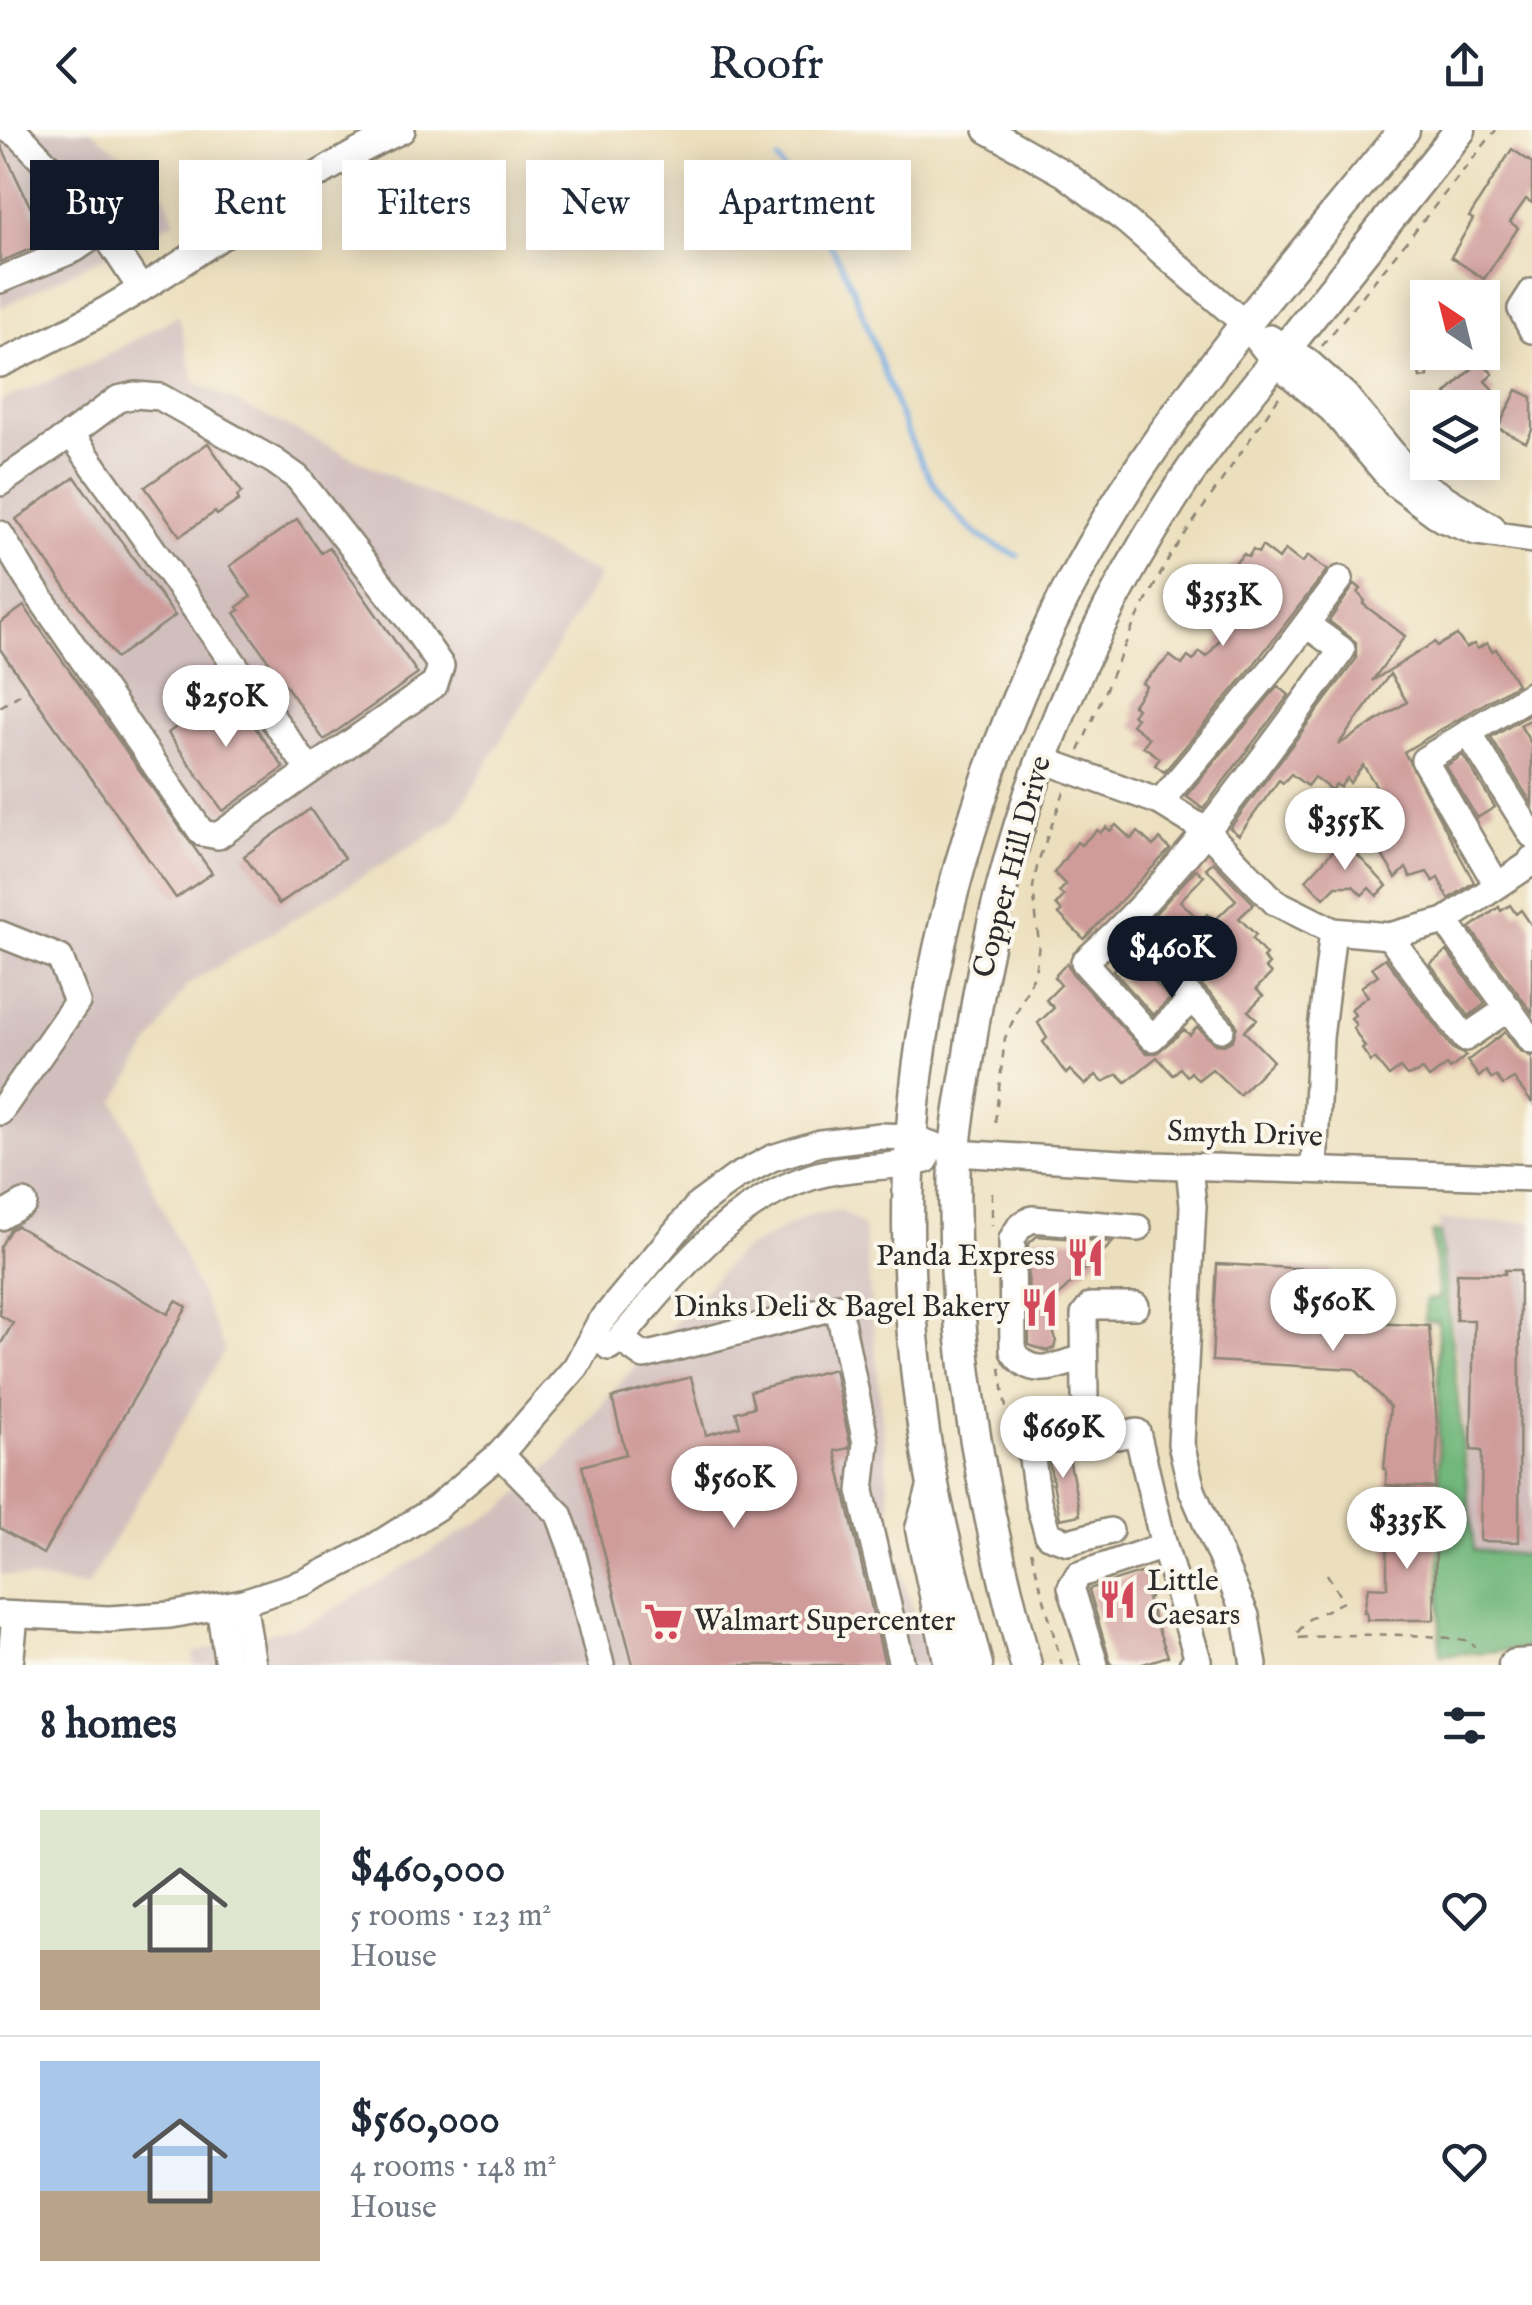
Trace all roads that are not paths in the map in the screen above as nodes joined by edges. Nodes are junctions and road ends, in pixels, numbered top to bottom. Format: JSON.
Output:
{"nodes":[{"id":1,"x":9,"y":130,"type":"edge"},
{"id":2,"x":402,"y":130,"type":"edge"},
{"id":3,"x":986,"y":130,"type":"edge"},
{"id":4,"x":1404,"y":130,"type":"edge"},
{"id":5,"x":1460,"y":130,"type":"edge"},
{"id":6,"x":43,"y":160,"type":"edge"},
{"id":7,"x":73,"y":250,"type":"edge"},
{"id":8,"x":116,"y":250,"type":"edge"},
{"id":9,"x":0,"y":280,"type":"edge"},
{"id":10,"x":141,"y":289,"type":"junction"},
{"id":11,"x":1532,"y":292,"type":"edge"},
{"id":12,"x":1244,"y":324,"type":"junction"},
{"id":13,"x":1532,"y":330,"type":"edge"},
{"id":14,"x":1280,"y":354,"type":"junction"},
{"id":15,"x":0,"y":364,"type":"edge"},
{"id":16,"x":71,"y":434,"type":"junction"},
{"id":17,"x":0,"y":483,"type":"edge"},
{"id":18,"x":0,"y":534,"type":"edge"},
{"id":19,"x":1532,"y":540,"type":"edge"},
{"id":20,"x":1340,"y":580,"type":"dead end"},
{"id":21,"x":1307,"y":625,"type":"junction"},
{"id":22,"x":1277,"y":663,"type":"junction"},
{"id":23,"x":1532,"y":694,"type":"edge"},
{"id":24,"x":1309,"y":695,"type":"junction"},
{"id":25,"x":1468,"y":732,"type":"junction"},
{"id":26,"x":1040,"y":759,"type":"junction"},
{"id":27,"x":310,"y":771,"type":"junction"},
{"id":28,"x":1160,"y":802,"type":"junction"},
{"id":29,"x":1205,"y":830,"type":"junction"},
{"id":30,"x":1532,"y":835,"type":"edge"},
{"id":31,"x":1532,"y":859,"type":"edge"},
{"id":32,"x":1497,"y":885,"type":"junction"},
{"id":33,"x":1445,"y":921,"type":"junction"},
{"id":34,"x":1124,"y":926,"type":"junction"},
{"id":35,"x":1333,"y":931,"type":"junction"},
{"id":36,"x":0,"y":934,"type":"edge"},
{"id":37,"x":1389,"y":936,"type":"junction"},
{"id":38,"x":1190,"y":1001,"type":"junction"},
{"id":39,"x":1508,"y":1008,"type":"junction"},
{"id":40,"x":1220,"y":1029,"type":"dead end"},
{"id":41,"x":1532,"y":1042,"type":"edge"},
{"id":42,"x":0,"y":1112,"type":"edge"},
{"id":43,"x":910,"y":1151,"type":"junction"},
{"id":44,"x":955,"y":1153,"type":"junction"},
{"id":45,"x":1189,"y":1166,"type":"junction"},
{"id":46,"x":1314,"y":1170,"type":"junction"},
{"id":47,"x":1532,"y":1178,"type":"edge"},
{"id":48,"x":24,"y":1204,"type":"dead end"},
{"id":49,"x":0,"y":1218,"type":"edge"},
{"id":50,"x":1138,"y":1228,"type":"dead end"},
{"id":51,"x":1136,"y":1306,"type":"dead end"},
{"id":52,"x":620,"y":1339,"type":"junction"},
{"id":53,"x":1084,"y":1358,"type":"junction"},
{"id":54,"x":576,"y":1367,"type":"junction"},
{"id":55,"x":1084,"y":1394,"type":"dead end"},
{"id":56,"x":500,"y":1454,"type":"junction"},
{"id":57,"x":933,"y":1487,"type":"junction"},
{"id":58,"x":1110,"y":1531,"type":"dead end"},
{"id":59,"x":992,"y":1535,"type":"junction"},
{"id":60,"x":1164,"y":1546,"type":"junction"},
{"id":61,"x":231,"y":1604,"type":"junction"},
{"id":62,"x":7,"y":1615,"type":"edge"},
{"id":63,"x":1532,"y":1664,"type":"edge"},
{"id":64,"x":10,"y":1665,"type":"edge"},
{"id":65,"x":228,"y":1665,"type":"edge"},
{"id":66,"x":253,"y":1665,"type":"edge"},
{"id":67,"x":601,"y":1665,"type":"edge"},
{"id":68,"x":902,"y":1665,"type":"edge"},
{"id":69,"x":950,"y":1665,"type":"edge"},
{"id":70,"x":977,"y":1665,"type":"edge"},
{"id":71,"x":1026,"y":1665,"type":"edge"},
{"id":72,"x":1046,"y":1665,"type":"edge"},
{"id":73,"x":1095,"y":1665,"type":"edge"},
{"id":74,"x":1192,"y":1665,"type":"edge"},
{"id":75,"x":1254,"y":1665,"type":"edge"},
{"id":76,"x":1514,"y":1665,"type":"edge"}],
"edges":[{"from":1,"to":6,"type":"street"},
{"from":2,"to":10,"type":"street"},
{"from":3,"to":12,"type":"street"},
{"from":4,"to":12,"type":"main road","name":"Copper Hill Drive"},
{"from":5,"to":14,"type":"main road","name":"Copper Hill Drive"},
{"from":7,"to":9,"type":"street"},
{"from":8,"to":10,"type":"street"},
{"from":10,"to":15,"type":"street"},
{"from":11,"to":13,"type":"street"},
{"from":12,"to":14,"type":"street"},
{"from":12,"to":43,"type":"main road","name":"Copper Hill Drive"},
{"from":14,"to":19,"type":"street"},
{"from":14,"to":26,"type":"main road","name":"Copper Hill Drive"},
{"from":16,"to":17,"type":"street"},
{"from":16,"to":27,"type":"street"},
{"from":16,"to":27,"type":"street"},
{"from":18,"to":27,"type":"street"},
{"from":20,"to":21,"type":"street"},
{"from":21,"to":22,"type":"street"},
{"from":21,"to":24,"type":"street"},
{"from":22,"to":24,"type":"street"},
{"from":22,"to":28,"type":"street"},
{"from":23,"to":25,"type":"street"},
{"from":24,"to":29,"type":"street"},
{"from":25,"to":30,"type":"street"},
{"from":25,"to":32,"type":"street"},
{"from":26,"to":28,"type":"street"},
{"from":26,"to":44,"type":"main road","name":"Copper Hill Drive"},
{"from":28,"to":29,"type":"street"},
{"from":29,"to":34,"type":"street"},
{"from":29,"to":35,"type":"street"},
{"from":31,"to":32,"type":"street"},
{"from":32,"to":33,"type":"street"},
{"from":33,"to":37,"type":"street"},
{"from":33,"to":39,"type":"street"},
{"from":34,"to":38,"type":"street"},
{"from":34,"to":38,"type":"street"},
{"from":35,"to":37,"type":"street"},
{"from":35,"to":46,"type":"street"},
{"from":36,"to":42,"type":"street"},
{"from":37,"to":39,"type":"street"},
{"from":38,"to":40,"type":"street"},
{"from":39,"to":41,"type":"street"},
{"from":43,"to":44,"type":"street","name":"Smyth Drive"},
{"from":43,"to":52,"type":"street"},
{"from":43,"to":54,"type":"street"},
{"from":43,"to":57,"type":"main road","name":"Copper Hill Drive"},
{"from":44,"to":45,"type":"street","name":"Smyth Drive"},
{"from":44,"to":59,"type":"main road","name":"Copper Hill Drive"},
{"from":45,"to":46,"type":"street","name":"Smyth Drive"},
{"from":45,"to":75,"type":"street"},
{"from":46,"to":47,"type":"street","name":"Smyth Drive"},
{"from":48,"to":49,"type":"street"},
{"from":50,"to":53,"type":"street"},
{"from":51,"to":53,"type":"street"},
{"from":52,"to":54,"type":"street"},
{"from":52,"to":68,"type":"street"},
{"from":53,"to":55,"type":"street"},
{"from":54,"to":56,"type":"street"},
{"from":56,"to":61,"type":"street"},
{"from":56,"to":67,"type":"street"},
{"from":57,"to":69,"type":"main road"},
{"from":57,"to":70,"type":"main road","name":"Copper Hill Drive"},
{"from":58,"to":60,"type":"street"},
{"from":59,"to":71,"type":"main road","name":"Copper Hill Drive"},
{"from":59,"to":72,"type":"main road"},
{"from":60,"to":73,"type":"street"},
{"from":60,"to":74,"type":"street"},
{"from":61,"to":62,"type":"street"},
{"from":61,"to":65,"type":"street"},
{"from":61,"to":66,"type":"street"},
{"from":62,"to":64,"type":"street"},
{"from":63,"to":76,"type":"main road"}]}
